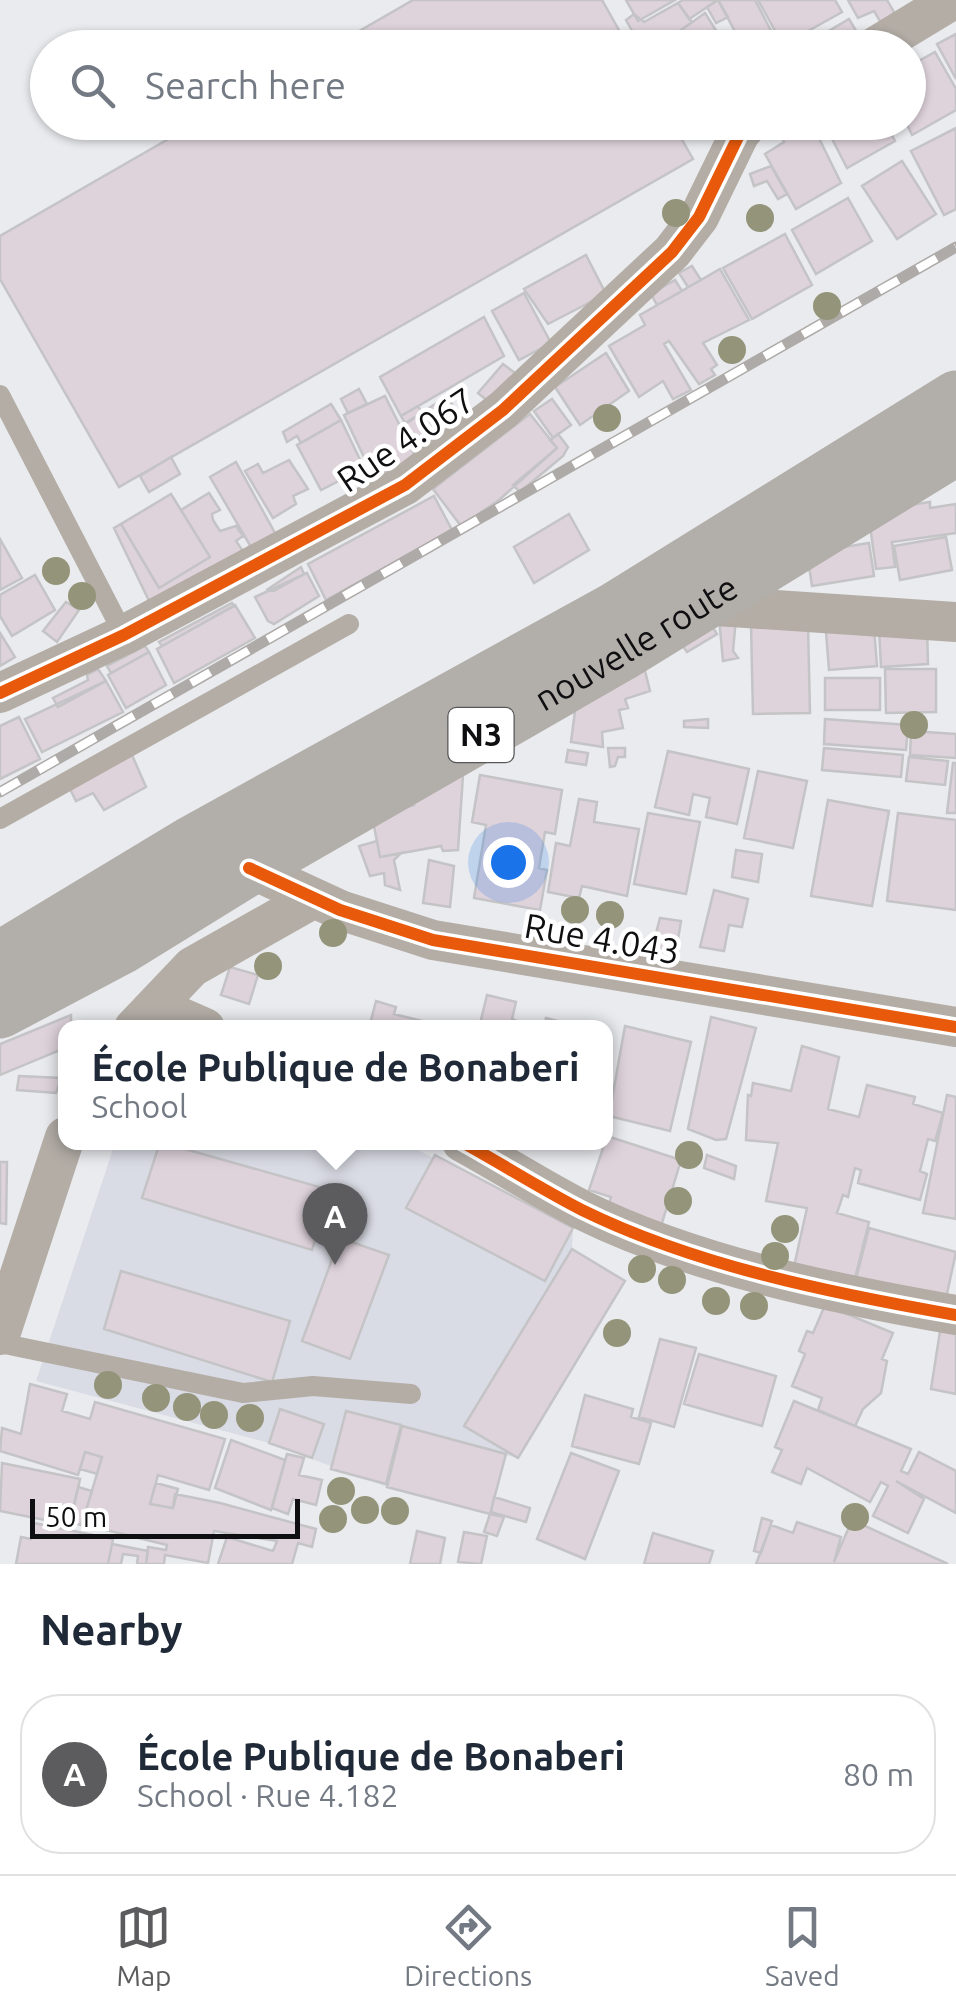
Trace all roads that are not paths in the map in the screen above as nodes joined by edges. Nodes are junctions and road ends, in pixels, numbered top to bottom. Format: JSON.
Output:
{"nodes":[{"id":1,"x":952,"y":0,"type":"edge"},
{"id":2,"x":903,"y":30,"type":"edge"},
{"id":3,"x":737,"y":140,"type":"edge"},
{"id":4,"x":0,"y":395,"type":"edge"},
{"id":5,"x":956,"y":398,"type":"edge"},
{"id":6,"x":956,"y":448,"type":"edge"},
{"id":7,"x":701,"y":605,"type":"junction"},
{"id":8,"x":956,"y":622,"type":"edge"},
{"id":9,"x":350,"y":624,"type":"dead end"},
{"id":10,"x":124,"y":635,"type":"junction"},
{"id":11,"x":0,"y":693,"type":"edge"},
{"id":12,"x":0,"y":818,"type":"edge"},
{"id":13,"x":249,"y":868,"type":"junction"},
{"id":14,"x":314,"y":898,"type":"junction"},
{"id":15,"x":0,"y":959,"type":"edge"},
{"id":16,"x":0,"y":1011,"type":"edge"},
{"id":17,"x":144,"y":1017,"type":"edge"},
{"id":18,"x":956,"y":1027,"type":"edge"},
{"id":19,"x":61,"y":1150,"type":"edge"},
{"id":20,"x":476,"y":1150,"type":"edge"},
{"id":21,"x":956,"y":1315,"type":"edge"},
{"id":22,"x":0,"y":1335,"type":"edge"},
{"id":23,"x":0,"y":1343,"type":"edge"},
{"id":24,"x":411,"y":1394,"type":"dead end"}],
"edges":[{"from":1,"to":2,"type":"street"},
{"from":3,"to":10,"type":"street","name":"Rue 4.067"},
{"from":4,"to":10,"type":"lane"},
{"from":5,"to":15,"type":"highway","name":"nouvelle route","number":"N3"},
{"from":6,"to":7,"type":"highway","name":"nouvelle route","number":"N3"},
{"from":7,"to":8,"type":"street"},
{"from":7,"to":13,"type":"highway","name":"nouvelle route","number":"N3"},
{"from":9,"to":12,"type":"lane"},
{"from":10,"to":11,"type":"street","name":"Rue 4.067"},
{"from":13,"to":14,"type":"street","name":"Rue 4.043"},
{"from":13,"to":16,"type":"highway","name":"nouvelle route","number":"N3"},
{"from":14,"to":17,"type":"street"},
{"from":14,"to":18,"type":"street","name":"Rue 4.043"},
{"from":19,"to":22,"type":"street"},
{"from":20,"to":21,"type":"street"},
{"from":23,"to":24,"type":"lane"}]}
